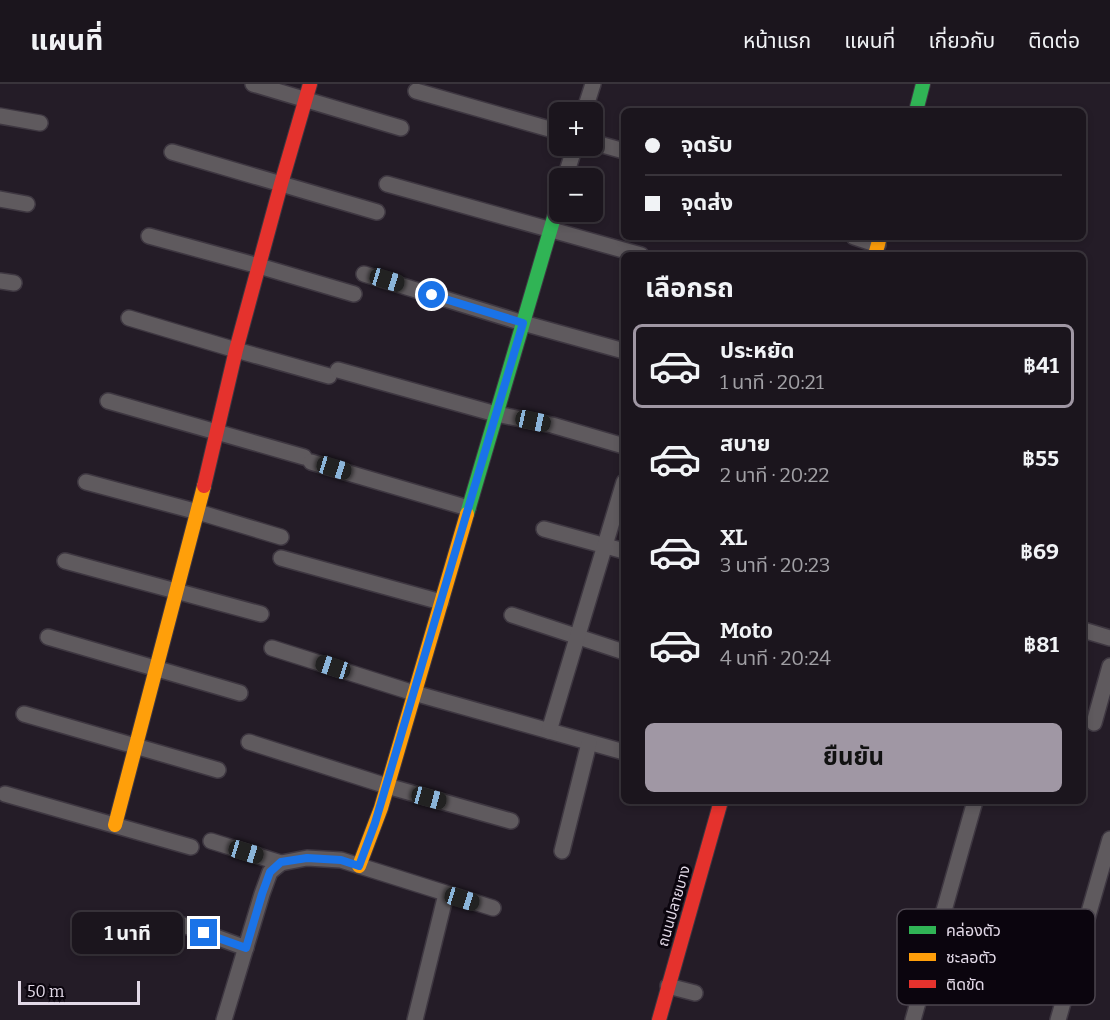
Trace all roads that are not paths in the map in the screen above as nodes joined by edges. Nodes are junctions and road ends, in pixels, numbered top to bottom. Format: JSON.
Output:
{"nodes":[{"id":1,"x":253,"y":84,"type":"edge"},
{"id":2,"x":310,"y":84,"type":"edge"},
{"id":3,"x":593,"y":84,"type":"edge"},
{"id":4,"x":923,"y":84,"type":"edge"},
{"id":5,"x":416,"y":91,"type":"dead end"},
{"id":6,"x":305,"y":100,"type":"junction"},
{"id":7,"x":587,"y":102,"type":"edge"},
{"id":8,"x":917,"y":108,"type":"edge"},
{"id":9,"x":0,"y":116,"type":"edge"},
{"id":10,"x":40,"y":123,"type":"dead end"},
{"id":11,"x":401,"y":128,"type":"dead end"},
{"id":12,"x":549,"y":129,"type":"edge"},
{"id":13,"x":603,"y":145,"type":"edge"},
{"id":14,"x":621,"y":150,"type":"edge"},
{"id":15,"x":172,"y":152,"type":"dead end"},
{"id":16,"x":281,"y":184,"type":"junction"},
{"id":17,"x":387,"y":184,"type":"dead end"},
{"id":18,"x":0,"y":199,"type":"edge"},
{"id":19,"x":27,"y":204,"type":"dead end"},
{"id":20,"x":377,"y":212,"type":"dead end"},
{"id":21,"x":552,"y":222,"type":"edge"},
{"id":22,"x":550,"y":230,"type":"junction"},
{"id":23,"x":149,"y":236,"type":"dead end"},
{"id":24,"x":862,"y":240,"type":"edge"},
{"id":25,"x":878,"y":246,"type":"edge"},
{"id":26,"x":630,"y":252,"type":"edge"},
{"id":27,"x":259,"y":266,"type":"junction"},
{"id":28,"x":364,"y":274,"type":"dead end"},
{"id":29,"x":354,"y":294,"type":"dead end"},
{"id":30,"x":129,"y":318,"type":"dead end"},
{"id":31,"x":523,"y":323,"type":"junction"},
{"id":32,"x":236,"y":350,"type":"junction"},
{"id":33,"x":621,"y":350,"type":"edge"},
{"id":34,"x":108,"y":401,"type":"dead end"},
{"id":35,"x":496,"y":414,"type":"junction"},
{"id":36,"x":217,"y":432,"type":"junction"},
{"id":37,"x":621,"y":445,"type":"edge"},
{"id":38,"x":86,"y":482,"type":"dead end"},
{"id":39,"x":621,"y":493,"type":"edge"},
{"id":40,"x":468,"y":508,"type":"junction"},
{"id":41,"x":198,"y":512,"type":"junction"},
{"id":42,"x":544,"y":529,"type":"dead end"},
{"id":43,"x":282,"y":537,"type":"dead end"},
{"id":44,"x":606,"y":546,"type":"junction"},
{"id":45,"x":621,"y":550,"type":"edge"},
{"id":46,"x":281,"y":558,"type":"dead end"},
{"id":47,"x":65,"y":561,"type":"dead end"},
{"id":48,"x":176,"y":592,"type":"junction"},
{"id":49,"x":441,"y":602,"type":"junction"},
{"id":50,"x":261,"y":614,"type":"dead end"},
{"id":51,"x":512,"y":615,"type":"dead end"},
{"id":52,"x":1086,"y":631,"type":"edge"},
{"id":53,"x":48,"y":637,"type":"dead end"},
{"id":54,"x":578,"y":637,"type":"junction"},
{"id":55,"x":1110,"y":638,"type":"edge"},
{"id":56,"x":272,"y":648,"type":"dead end"},
{"id":57,"x":621,"y":651,"type":"edge"},
{"id":58,"x":1110,"y":666,"type":"edge"},
{"id":59,"x":156,"y":669,"type":"junction"},
{"id":60,"x":240,"y":693,"type":"dead end"},
{"id":61,"x":414,"y":693,"type":"junction"},
{"id":62,"x":24,"y":714,"type":"dead end"},
{"id":63,"x":1094,"y":723,"type":"dead end"},
{"id":64,"x":549,"y":731,"type":"junction"},
{"id":65,"x":249,"y":742,"type":"dead end"},
{"id":66,"x":589,"y":743,"type":"junction"},
{"id":67,"x":136,"y":747,"type":"junction"},
{"id":68,"x":621,"y":751,"type":"edge"},
{"id":69,"x":218,"y":770,"type":"dead end"},
{"id":70,"x":387,"y":786,"type":"junction"},
{"id":71,"x":5,"y":794,"type":"dead end"},
{"id":72,"x":720,"y":804,"type":"edge"},
{"id":73,"x":974,"y":804,"type":"edge"},
{"id":74,"x":511,"y":821,"type":"dead end"},
{"id":75,"x":115,"y":825,"type":"junction"},
{"id":76,"x":211,"y":841,"type":"dead end"},
{"id":77,"x":1109,"y":844,"type":"edge"},
{"id":78,"x":191,"y":847,"type":"dead end"},
{"id":79,"x":561,"y":851,"type":"dead end"},
{"id":80,"x":281,"y":862,"type":"junction"},
{"id":81,"x":359,"y":866,"type":"junction"},
{"id":82,"x":446,"y":894,"type":"junction"},
{"id":83,"x":493,"y":908,"type":"dead end"},
{"id":84,"x":944,"y":909,"type":"edge"},
{"id":85,"x":1090,"y":909,"type":"edge"},
{"id":86,"x":183,"y":925,"type":"dead end"},
{"id":87,"x":246,"y":948,"type":"junction"},
{"id":88,"x":668,"y":986,"type":"junction"},
{"id":89,"x":695,"y":993,"type":"dead end"},
{"id":90,"x":917,"y":1005,"type":"edge"},
{"id":91,"x":1062,"y":1005,"type":"edge"},
{"id":92,"x":224,"y":1020,"type":"edge"},
{"id":93,"x":415,"y":1020,"type":"edge"},
{"id":94,"x":659,"y":1020,"type":"edge"},
{"id":95,"x":913,"y":1020,"type":"edge"},
{"id":96,"x":1058,"y":1020,"type":"edge"}],
"edges":[{"from":1,"to":6,"type":"street"},
{"from":2,"to":6,"type":"street"},
{"from":3,"to":7,"type":"street"},
{"from":4,"to":8,"type":"street"},
{"from":5,"to":12,"type":"street"},
{"from":6,"to":11,"type":"street"},
{"from":6,"to":16,"type":"street"},
{"from":9,"to":10,"type":"street"},
{"from":13,"to":14,"type":"street"},
{"from":15,"to":16,"type":"street"},
{"from":16,"to":20,"type":"street"},
{"from":16,"to":27,"type":"street"},
{"from":17,"to":22,"type":"street"},
{"from":18,"to":19,"type":"street"},
{"from":21,"to":22,"type":"street"},
{"from":22,"to":26,"type":"street"},
{"from":22,"to":31,"type":"street"},
{"from":23,"to":27,"type":"street"},
{"from":24,"to":25,"type":"street"},
{"from":27,"to":29,"type":"street"},
{"from":27,"to":32,"type":"street"},
{"from":28,"to":31,"type":"street"},
{"from":30,"to":32,"type":"street"},
{"from":31,"to":33,"type":"street"},
{"from":31,"to":35,"type":"street"},
{"from":32,"to":35,"type":"street"},
{"from":32,"to":36,"type":"street"},
{"from":34,"to":36,"type":"street"},
{"from":35,"to":37,"type":"street"},
{"from":35,"to":40,"type":"street"},
{"from":36,"to":40,"type":"street"},
{"from":36,"to":41,"type":"street"},
{"from":38,"to":41,"type":"street"},
{"from":39,"to":44,"type":"street"},
{"from":40,"to":49,"type":"street"},
{"from":41,"to":43,"type":"street"},
{"from":41,"to":48,"type":"street"},
{"from":42,"to":44,"type":"street"},
{"from":44,"to":45,"type":"street"},
{"from":44,"to":54,"type":"street"},
{"from":46,"to":49,"type":"street"},
{"from":47,"to":48,"type":"street"},
{"from":48,"to":50,"type":"street"},
{"from":48,"to":59,"type":"street"},
{"from":49,"to":61,"type":"street"},
{"from":51,"to":54,"type":"street"},
{"from":52,"to":55,"type":"street"},
{"from":53,"to":59,"type":"street"},
{"from":54,"to":57,"type":"street"},
{"from":54,"to":64,"type":"street"},
{"from":56,"to":61,"type":"street"},
{"from":58,"to":63,"type":"street"},
{"from":59,"to":60,"type":"street"},
{"from":59,"to":67,"type":"street"},
{"from":61,"to":64,"type":"street"},
{"from":61,"to":70,"type":"street"},
{"from":62,"to":67,"type":"street"},
{"from":64,"to":66,"type":"street"},
{"from":65,"to":70,"type":"street"},
{"from":66,"to":68,"type":"street"},
{"from":66,"to":79,"type":"street"},
{"from":67,"to":69,"type":"street"},
{"from":67,"to":75,"type":"street"},
{"from":70,"to":74,"type":"street"},
{"from":70,"to":81,"type":"street"},
{"from":71,"to":75,"type":"street"},
{"from":72,"to":88,"type":"street","name":"ถนนปลายบาง"},
{"from":73,"to":84,"type":"street"},
{"from":75,"to":78,"type":"street"},
{"from":76,"to":80,"type":"street"},
{"from":77,"to":85,"type":"street"},
{"from":80,"to":81,"type":"street"},
{"from":80,"to":87,"type":"street"},
{"from":81,"to":82,"type":"street"},
{"from":82,"to":83,"type":"street"},
{"from":82,"to":93,"type":"street"},
{"from":86,"to":87,"type":"street"},
{"from":87,"to":92,"type":"street"},
{"from":88,"to":89,"type":"street"},
{"from":88,"to":94,"type":"street","name":"ถนนปลายบาง"},
{"from":90,"to":95,"type":"street"},
{"from":91,"to":96,"type":"street"}]}
